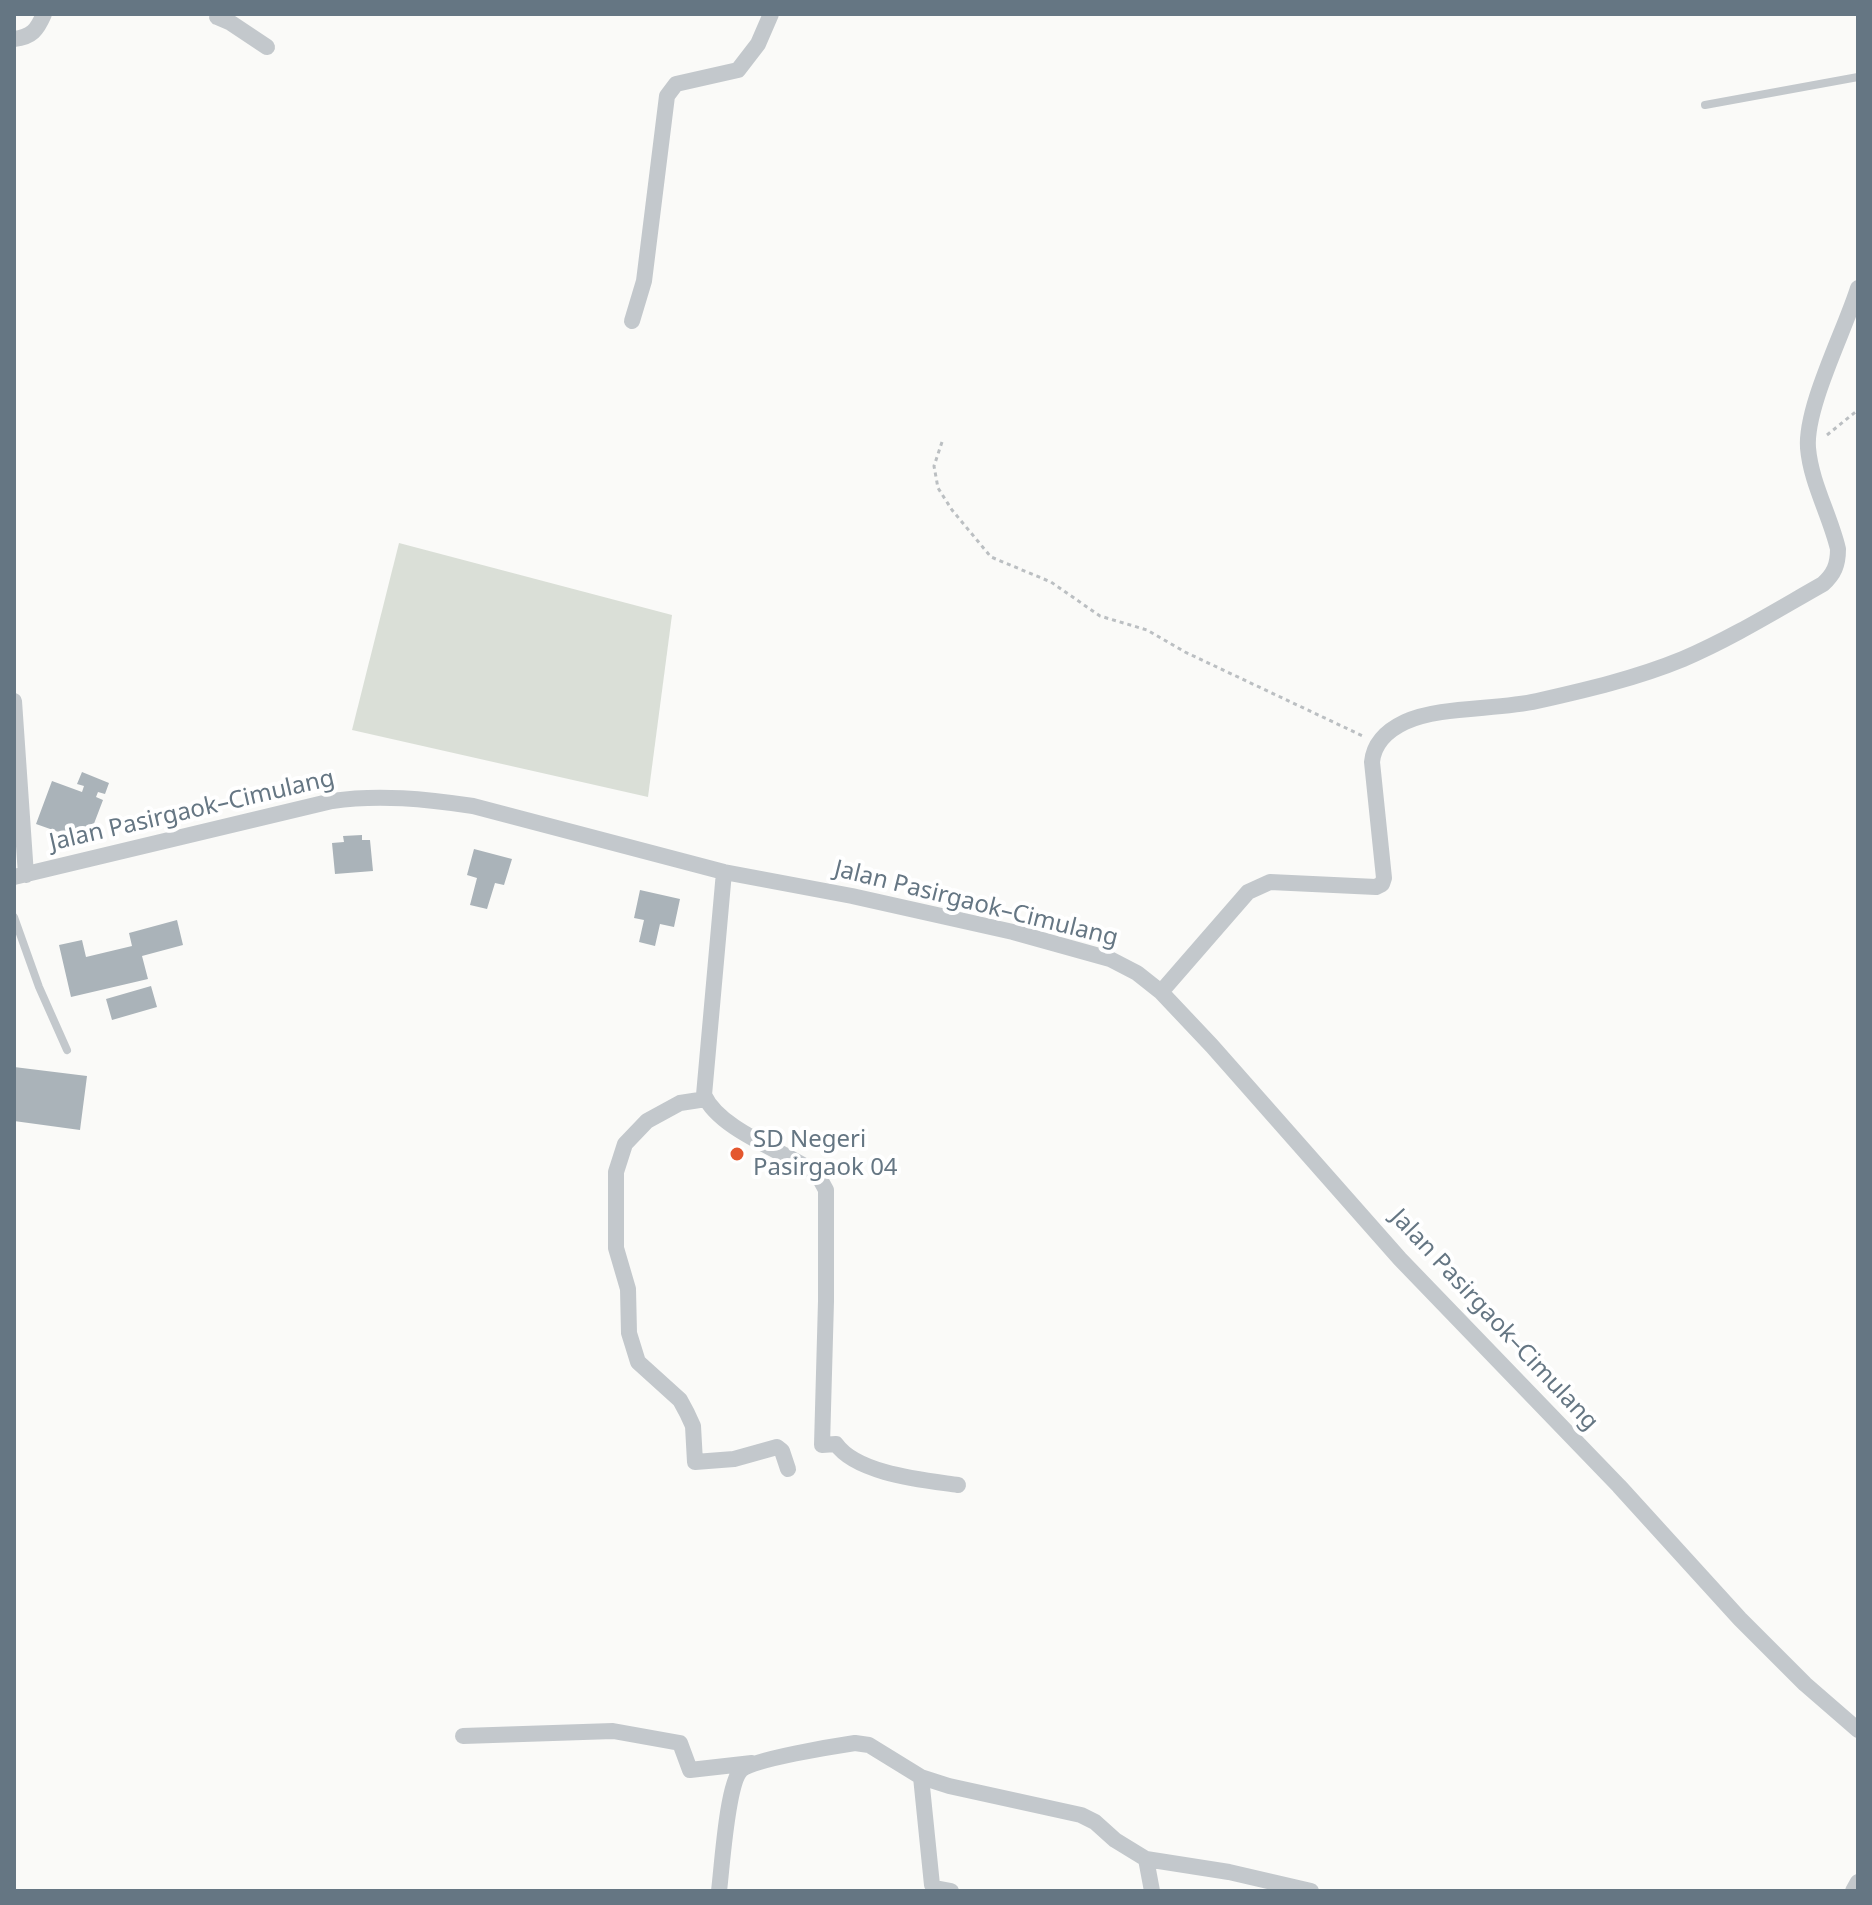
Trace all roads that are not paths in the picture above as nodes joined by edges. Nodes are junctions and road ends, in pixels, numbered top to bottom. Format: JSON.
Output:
{"nodes":[{"id":1,"x":44,"y":14,"type":"edge"},
{"id":2,"x":771,"y":14,"type":"edge"},
{"id":3,"x":215,"y":15,"type":"edge"},
{"id":4,"x":14,"y":39,"type":"edge"},
{"id":5,"x":267,"y":47,"type":"dead end"},
{"id":6,"x":1858,"y":77,"type":"edge"},
{"id":7,"x":1705,"y":105,"type":"dead end"},
{"id":8,"x":1858,"y":288,"type":"edge"},
{"id":9,"x":632,"y":321,"type":"dead end"},
{"id":10,"x":14,"y":701,"type":"edge"},
{"id":11,"x":724,"y":872,"type":"junction"},
{"id":12,"x":20,"y":876,"type":"edge"},
{"id":13,"x":14,"y":917,"type":"edge"},
{"id":14,"x":1161,"y":992,"type":"junction"},
{"id":15,"x":67,"y":1050,"type":"dead end"},
{"id":16,"x":706,"y":1099,"type":"junction"},
{"id":17,"x":788,"y":1469,"type":"dead end"},
{"id":18,"x":958,"y":1485,"type":"dead end"},
{"id":19,"x":1858,"y":1730,"type":"edge"},
{"id":20,"x":463,"y":1736,"type":"dead end"},
{"id":21,"x":762,"y":1762,"type":"junction"},
{"id":22,"x":921,"y":1777,"type":"junction"},
{"id":23,"x":1146,"y":1859,"type":"junction"},
{"id":24,"x":1858,"y":1882,"type":"edge"},
{"id":25,"x":719,"y":1891,"type":"edge"},
{"id":26,"x":951,"y":1891,"type":"edge"},
{"id":27,"x":1152,"y":1891,"type":"edge"},
{"id":28,"x":1311,"y":1891,"type":"edge"},
{"id":29,"x":1853,"y":1891,"type":"edge"}],
"edges":[{"from":1,"to":4,"type":"street"},
{"from":2,"to":9,"type":"street"},
{"from":3,"to":5,"type":"street"},
{"from":6,"to":7,"type":"lane"},
{"from":8,"to":14,"type":"street"},
{"from":10,"to":12,"type":"street"},
{"from":11,"to":12,"type":"street","name":"Jalan Pasirgaok–Cimulang"},
{"from":11,"to":14,"type":"street","name":"Jalan Pasirgaok–Cimulang"},
{"from":11,"to":16,"type":"street"},
{"from":13,"to":15,"type":"lane"},
{"from":14,"to":19,"type":"street","name":"Jalan Pasirgaok–Cimulang"},
{"from":16,"to":17,"type":"street"},
{"from":16,"to":18,"type":"street"},
{"from":20,"to":21,"type":"street"},
{"from":21,"to":22,"type":"street"},
{"from":21,"to":25,"type":"street"},
{"from":22,"to":23,"type":"street"},
{"from":22,"to":26,"type":"street"},
{"from":23,"to":27,"type":"street"},
{"from":23,"to":28,"type":"street"},
{"from":24,"to":29,"type":"street"}]}
